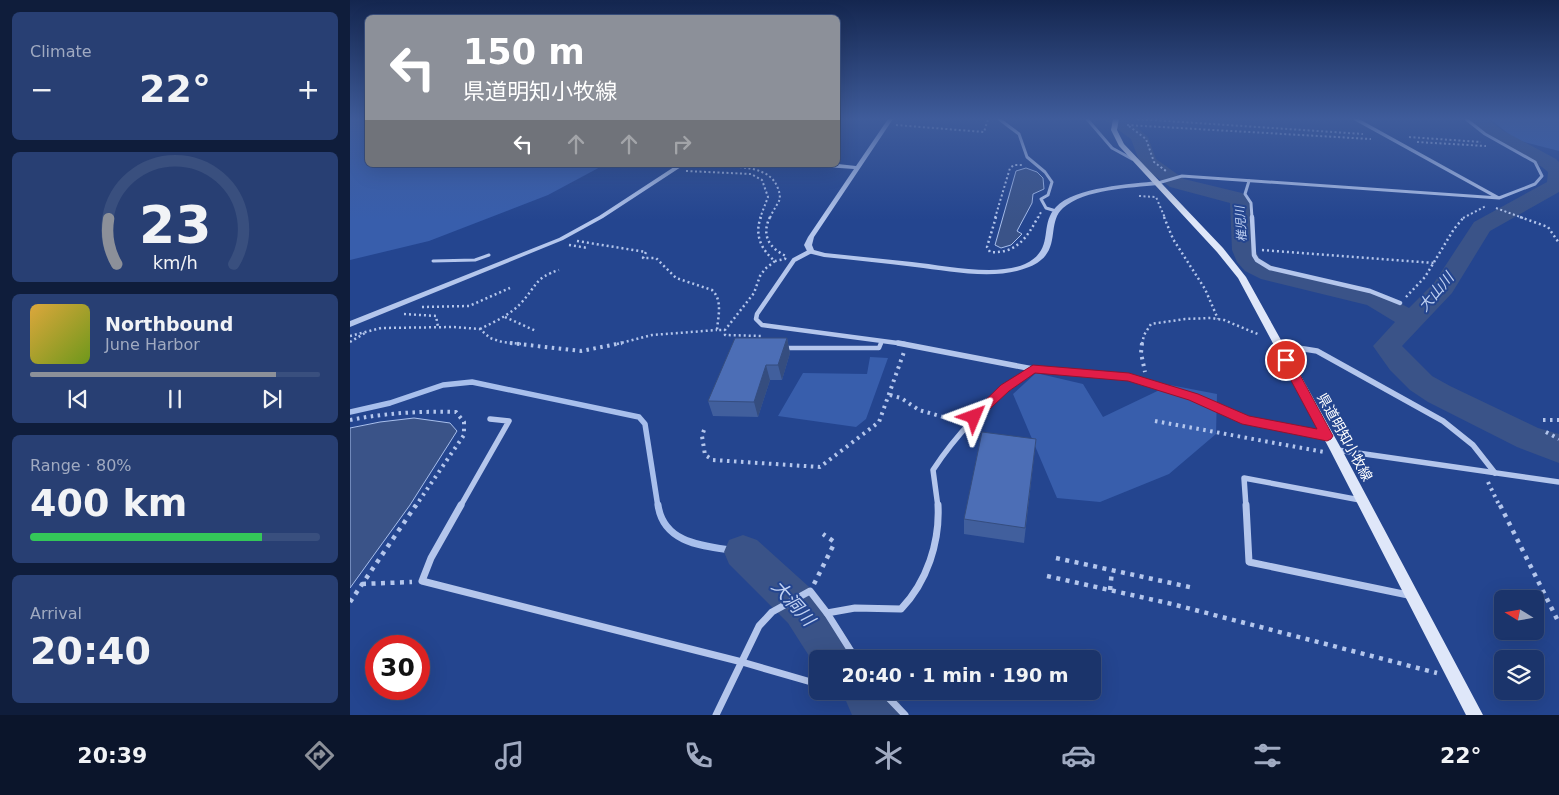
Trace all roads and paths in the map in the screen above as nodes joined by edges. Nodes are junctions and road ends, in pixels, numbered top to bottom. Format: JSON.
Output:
{"nodes":[{"id":1,"x":868,"y":152,"type":"edge"},
{"id":2,"x":1025,"y":152,"type":"edge"},
{"id":3,"x":1118,"y":152,"type":"edge"},
{"id":4,"x":1127,"y":152,"type":"edge"},
{"id":5,"x":1151,"y":152,"type":"edge"},
{"id":6,"x":1416,"y":152,"type":"edge"},
{"id":7,"x":1520,"y":152,"type":"edge"},
{"id":8,"x":1132,"y":159,"type":"junction"},
{"id":9,"x":840,"y":166,"type":"edge"},
{"id":10,"x":678,"y":167,"type":"edge"},
{"id":11,"x":696,"y":167,"type":"edge"},
{"id":12,"x":857,"y":168,"type":"junction"},
{"id":13,"x":1038,"y":168,"type":"junction"},
{"id":14,"x":673,"y":170,"type":"junction"},
{"id":15,"x":1174,"y":178,"type":"junction"},
{"id":16,"x":1249,"y":181,"type":"junction"},
{"id":17,"x":1160,"y":182,"type":"junction"},
{"id":18,"x":1126,"y":188,"type":"junction"},
{"id":19,"x":1499,"y":198,"type":"junction"},
{"id":20,"x":1044,"y":205,"type":"junction"},
{"id":21,"x":1500,"y":209,"type":"dead end"},
{"id":22,"x":1056,"y":211,"type":"junction"},
{"id":23,"x":561,"y":239,"type":"junction"},
{"id":24,"x":1559,"y":243,"type":"edge"},
{"id":25,"x":588,"y":248,"type":"dead end"},
{"id":26,"x":1254,"y":249,"type":"junction"},
{"id":27,"x":763,"y":250,"type":"dead end"},
{"id":28,"x":812,"y":251,"type":"junction"},
{"id":29,"x":489,"y":255,"type":"dead end"},
{"id":30,"x":775,"y":260,"type":"dead end"},
{"id":31,"x":433,"y":261,"type":"dead end"},
{"id":32,"x":1434,"y":263,"type":"junction"},
{"id":33,"x":559,"y":270,"type":"dead end"},
{"id":34,"x":510,"y":288,"type":"dead end"},
{"id":35,"x":1400,"y":303,"type":"joint"},
{"id":36,"x":419,"y":307,"type":"dead end"},
{"id":37,"x":412,"y":311,"type":"dead end"},
{"id":38,"x":378,"y":312,"type":"junction"},
{"id":39,"x":405,"y":314,"type":"junction"},
{"id":40,"x":504,"y":317,"type":"junction"},
{"id":41,"x":1218,"y":319,"type":"junction"},
{"id":42,"x":350,"y":324,"type":"edge"},
{"id":43,"x":438,"y":327,"type":"junction"},
{"id":44,"x":480,"y":329,"type":"junction"},
{"id":45,"x":717,"y":330,"type":"junction"},
{"id":46,"x":725,"y":330,"type":"dead end"},
{"id":47,"x":368,"y":331,"type":"junction"},
{"id":48,"x":536,"y":331,"type":"dead end"},
{"id":49,"x":350,"y":336,"type":"edge"},
{"id":50,"x":882,"y":341,"type":"junction"},
{"id":51,"x":1275,"y":341,"type":"junction"},
{"id":52,"x":350,"y":342,"type":"edge"},
{"id":53,"x":907,"y":345,"type":"junction"},
{"id":54,"x":782,"y":348,"type":"edge"},
{"id":55,"x":1033,"y":369,"type":"junction"},
{"id":56,"x":1148,"y":382,"type":"junction"},
{"id":57,"x":890,"y":395,"type":"junction"},
{"id":58,"x":490,"y":419,"type":"dead end"},
{"id":59,"x":350,"y":420,"type":"edge"},
{"id":60,"x":1543,"y":420,"type":"dead end"},
{"id":61,"x":1559,"y":420,"type":"edge"},
{"id":62,"x":1155,"y":421,"type":"dead end"},
{"id":63,"x":967,"y":424,"type":"junction"},
{"id":64,"x":704,"y":430,"type":"dead end"},
{"id":65,"x":1546,"y":432,"type":"dead end"},
{"id":66,"x":1327,"y":436,"type":"junction"},
{"id":67,"x":1559,"y":439,"type":"edge"},
{"id":68,"x":1337,"y":453,"type":"junction"},
{"id":69,"x":1492,"y":473,"type":"junction"},
{"id":70,"x":1559,"y":482,"type":"edge"},
{"id":71,"x":1362,"y":500,"type":"junction"},
{"id":72,"x":823,"y":534,"type":"dead end"},
{"id":73,"x":1056,"y":558,"type":"dead end"},
{"id":74,"x":1112,"y":570,"type":"junction"},
{"id":75,"x":1047,"y":576,"type":"dead end"},
{"id":76,"x":422,"y":581,"type":"junction"},
{"id":77,"x":362,"y":584,"type":"junction"},
{"id":78,"x":1194,"y":588,"type":"dead end"},
{"id":79,"x":1110,"y":590,"type":"junction"},
{"id":80,"x":810,"y":591,"type":"junction"},
{"id":81,"x":1411,"y":595,"type":"junction"},
{"id":82,"x":350,"y":602,"type":"edge"},
{"id":83,"x":827,"y":613,"type":"junction"},
{"id":84,"x":1559,"y":623,"type":"edge"},
{"id":85,"x":850,"y":650,"type":"edge"},
{"id":86,"x":742,"y":662,"type":"junction"},
{"id":87,"x":1454,"y":677,"type":"junction"},
{"id":88,"x":809,"y":681,"type":"edge"},
{"id":89,"x":891,"y":700,"type":"edge"},
{"id":90,"x":716,"y":715,"type":"edge"},
{"id":91,"x":905,"y":715,"type":"edge"},
{"id":92,"x":1474,"y":715,"type":"edge"}],
"edges":[{"from":1,"to":12,"type":"street"},
{"from":2,"to":13,"type":"street"},
{"from":3,"to":8,"type":"street"},
{"from":4,"to":8,"type":"main road","name":"県道明知小牧線"},
{"from":5,"to":15,"type":"path"},
{"from":6,"to":19,"type":"street"},
{"from":7,"to":19,"type":"street"},
{"from":8,"to":17,"type":"main road","name":"県道明知小牧線"},
{"from":9,"to":12,"type":"street"},
{"from":10,"to":14,"type":"street"},
{"from":11,"to":30,"type":"path"},
{"from":12,"to":28,"type":"street"},
{"from":13,"to":20,"type":"street"},
{"from":13,"to":20,"type":"path"},
{"from":14,"to":23,"type":"street"},
{"from":14,"to":27,"type":"path"},
{"from":15,"to":16,"type":"street"},
{"from":15,"to":17,"type":"street"},
{"from":16,"to":19,"type":"street"},
{"from":16,"to":26,"type":"street"},
{"from":17,"to":18,"type":"street"},
{"from":17,"to":51,"type":"main road","name":"県道明知小牧線"},
{"from":18,"to":22,"type":"street"},
{"from":18,"to":41,"type":"path"},
{"from":19,"to":32,"type":"path"},
{"from":20,"to":22,"type":"street"},
{"from":21,"to":24,"type":"path"},
{"from":22,"to":28,"type":"street"},
{"from":23,"to":25,"type":"path"},
{"from":23,"to":38,"type":"street"},
{"from":23,"to":45,"type":"path"},
{"from":26,"to":32,"type":"path"},
{"from":26,"to":35,"type":"street"},
{"from":28,"to":50,"type":"street"},
{"from":29,"to":31,"type":"lane"},
{"from":32,"to":35,"type":"path"},
{"from":33,"to":40,"type":"path"},
{"from":34,"to":36,"type":"path"},
{"from":37,"to":39,"type":"path"},
{"from":38,"to":39,"type":"path"},
{"from":38,"to":42,"type":"street"},
{"from":39,"to":43,"type":"path"},
{"from":40,"to":44,"type":"path"},
{"from":40,"to":48,"type":"path"},
{"from":41,"to":51,"type":"path"},
{"from":41,"to":56,"type":"path"},
{"from":43,"to":44,"type":"path"},
{"from":43,"to":47,"type":"path"},
{"from":44,"to":45,"type":"path"},
{"from":45,"to":46,"type":"path"},
{"from":47,"to":49,"type":"path"},
{"from":47,"to":52,"type":"path"},
{"from":50,"to":53,"type":"street"},
{"from":50,"to":54,"type":"lane"},
{"from":51,"to":66,"type":"main road","name":"県道明知小牧線"},
{"from":51,"to":69,"type":"street"},
{"from":53,"to":55,"type":"street"},
{"from":53,"to":57,"type":"path"},
{"from":55,"to":56,"type":"street"},
{"from":55,"to":63,"type":"street"},
{"from":56,"to":66,"type":"street"},
{"from":57,"to":63,"type":"path"},
{"from":57,"to":64,"type":"path"},
{"from":58,"to":76,"type":"street"},
{"from":59,"to":77,"type":"path"},
{"from":60,"to":61,"type":"path"},
{"from":62,"to":68,"type":"path"},
{"from":63,"to":83,"type":"street"},
{"from":65,"to":67,"type":"path"},
{"from":66,"to":68,"type":"main road","name":"県道明知小牧線"},
{"from":68,"to":69,"type":"street"},
{"from":68,"to":71,"type":"main road","name":"県道明知小牧線"},
{"from":69,"to":70,"type":"street"},
{"from":69,"to":84,"type":"path"},
{"from":71,"to":81,"type":"main road","name":"県道明知小牧線"},
{"from":71,"to":81,"type":"street"},
{"from":72,"to":80,"type":"path"},
{"from":73,"to":74,"type":"path"},
{"from":74,"to":78,"type":"path"},
{"from":74,"to":79,"type":"path"},
{"from":75,"to":79,"type":"path"},
{"from":76,"to":77,"type":"path"},
{"from":76,"to":86,"type":"street"},
{"from":77,"to":82,"type":"path"},
{"from":79,"to":87,"type":"path"},
{"from":80,"to":83,"type":"street"},
{"from":80,"to":86,"type":"street"},
{"from":81,"to":87,"type":"main road","name":"県道明知小牧線"},
{"from":83,"to":85,"type":"street"},
{"from":86,"to":88,"type":"street"},
{"from":86,"to":90,"type":"street"},
{"from":87,"to":92,"type":"main road","name":"県道明知小牧線"},
{"from":89,"to":91,"type":"street"}]}
